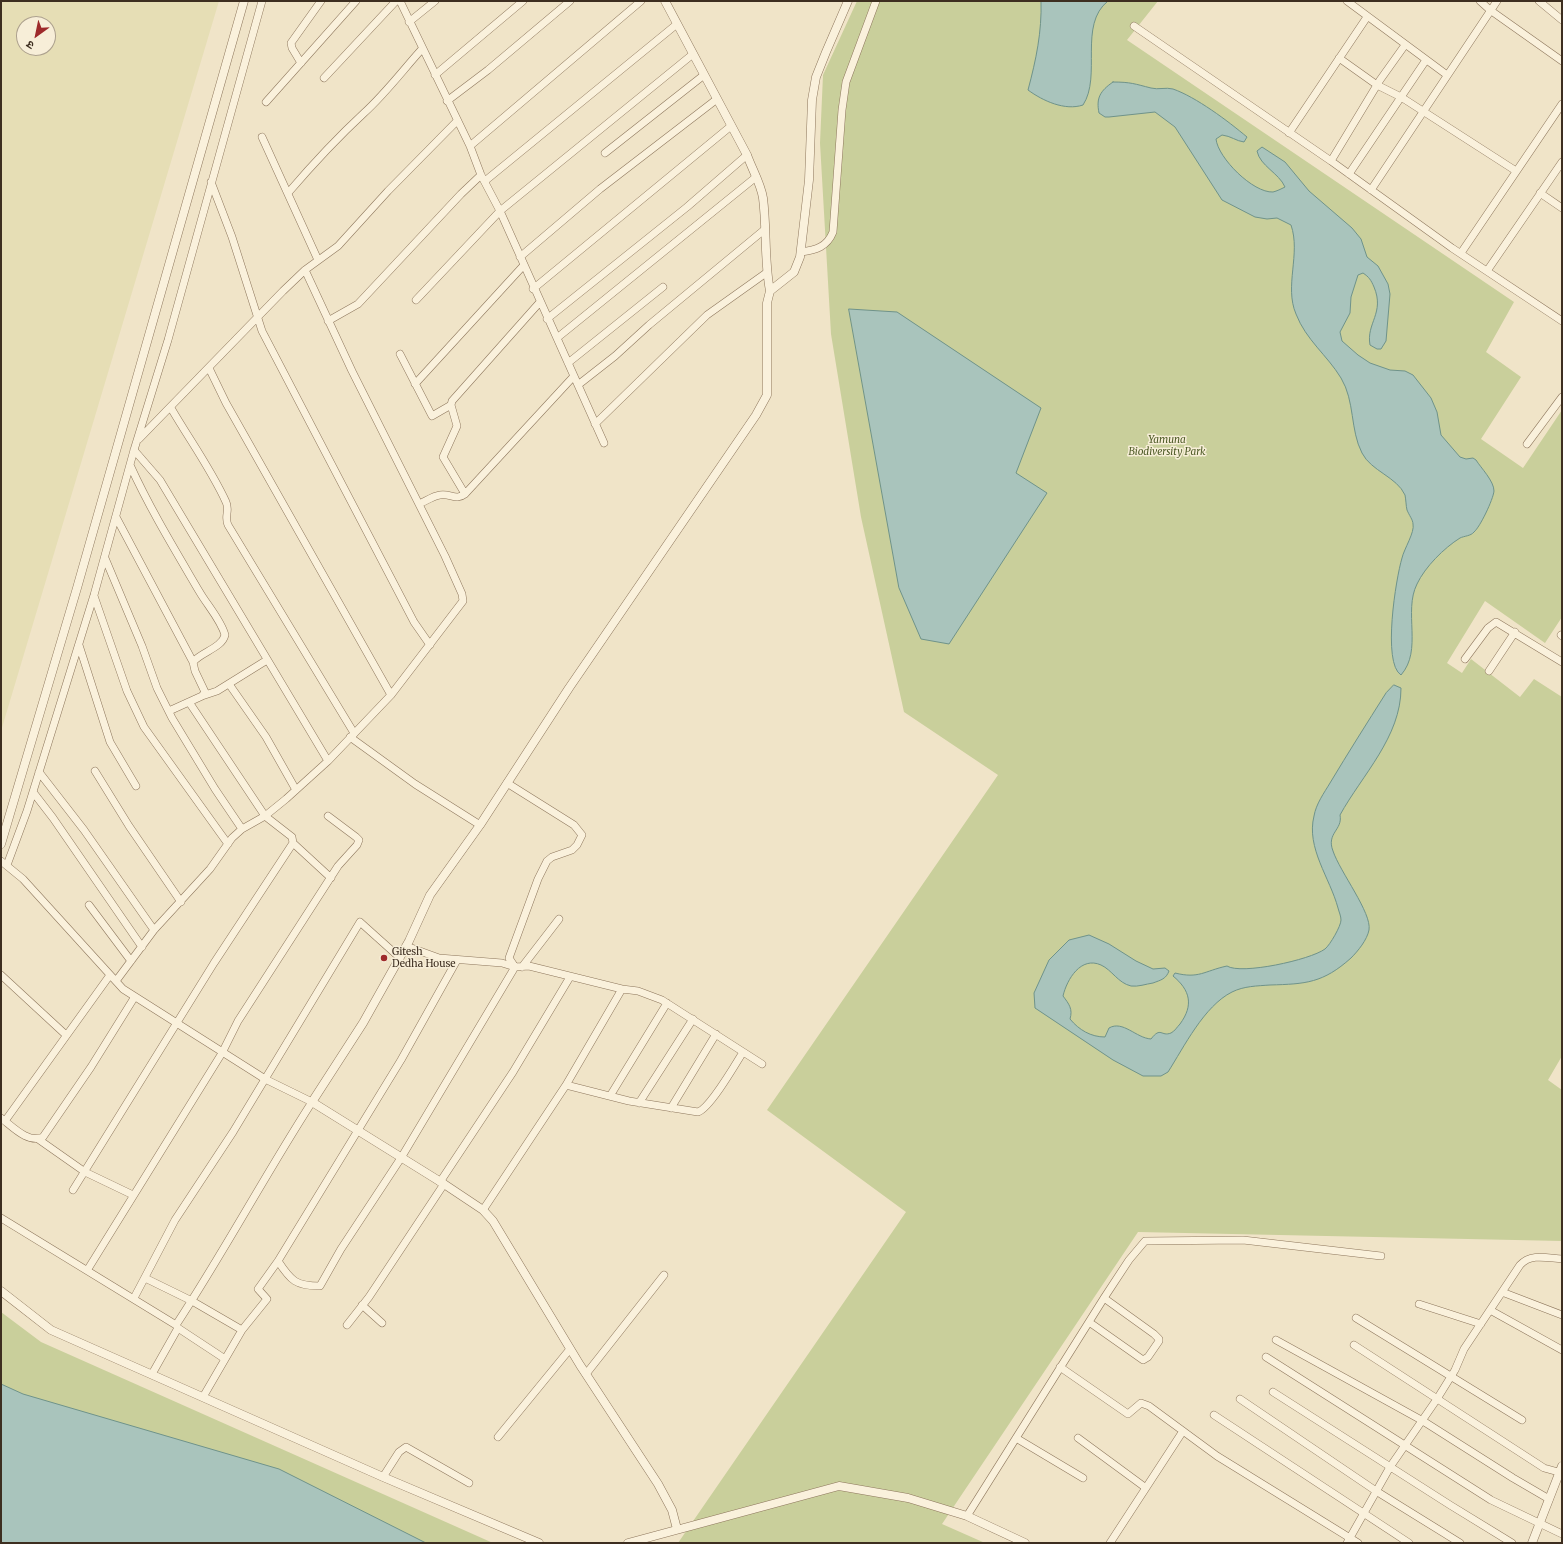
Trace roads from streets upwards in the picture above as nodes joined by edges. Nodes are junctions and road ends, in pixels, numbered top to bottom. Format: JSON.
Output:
{"nodes":[{"id":1,"x":244,"y":1,"type":"edge"},
{"id":2,"x":262,"y":1,"type":"edge"},
{"id":3,"x":321,"y":1,"type":"edge"},
{"id":4,"x":356,"y":1,"type":"edge"},
{"id":5,"x":396,"y":1,"type":"edge"},
{"id":6,"x":400,"y":1,"type":"edge"},
{"id":7,"x":435,"y":1,"type":"edge"},
{"id":8,"x":523,"y":1,"type":"edge"},
{"id":9,"x":570,"y":1,"type":"edge"},
{"id":10,"x":640,"y":1,"type":"edge"},
{"id":11,"x":666,"y":1,"type":"edge"},
{"id":12,"x":848,"y":1,"type":"edge"},
{"id":13,"x":876,"y":1,"type":"edge"},
{"id":14,"x":1347,"y":1,"type":"edge"},
{"id":15,"x":1480,"y":1,"type":"edge"},
{"id":16,"x":1497,"y":1,"type":"edge"},
{"id":17,"x":1540,"y":1,"type":"edge"},
{"id":18,"x":1490,"y":10,"type":"junction"},
{"id":19,"x":1367,"y":17,"type":"junction"},
{"id":20,"x":1562,"y":20,"type":"edge"},
{"id":21,"x":409,"y":22,"type":"junction"},
{"id":22,"x":677,"y":24,"type":"junction"},
{"id":23,"x":1134,"y":26,"type":"dead end"},
{"id":24,"x":1405,"y":45,"type":"junction"},
{"id":25,"x":422,"y":49,"type":"junction"},
{"id":26,"x":693,"y":54,"type":"junction"},
{"id":27,"x":1339,"y":58,"type":"junction"},
{"id":28,"x":1426,"y":60,"type":"junction"},
{"id":29,"x":1562,"y":61,"type":"edge"},
{"id":30,"x":301,"y":63,"type":"junction"},
{"id":31,"x":435,"y":75,"type":"junction"},
{"id":32,"x":704,"y":75,"type":"junction"},
{"id":33,"x":1447,"y":75,"type":"junction"},
{"id":34,"x":324,"y":78,"type":"dead end"},
{"id":35,"x":1377,"y":85,"type":"junction"},
{"id":36,"x":1401,"y":97,"type":"junction"},
{"id":37,"x":717,"y":99,"type":"junction"},
{"id":38,"x":447,"y":101,"type":"junction"},
{"id":39,"x":266,"y":102,"type":"dead end"},
{"id":40,"x":1562,"y":104,"type":"edge"},
{"id":41,"x":1423,"y":112,"type":"junction"},
{"id":42,"x":457,"y":121,"type":"junction"},
{"id":43,"x":731,"y":126,"type":"junction"},
{"id":44,"x":1289,"y":132,"type":"junction"},
{"id":45,"x":262,"y":137,"type":"dead end"},
{"id":46,"x":470,"y":146,"type":"junction"},
{"id":47,"x":605,"y":153,"type":"dead end"},
{"id":48,"x":747,"y":155,"type":"junction"},
{"id":49,"x":1331,"y":161,"type":"junction"},
{"id":50,"x":1562,"y":162,"type":"edge"},
{"id":51,"x":1516,"y":171,"type":"junction"},
{"id":52,"x":1350,"y":174,"type":"junction"},
{"id":53,"x":756,"y":177,"type":"junction"},
{"id":54,"x":483,"y":178,"type":"junction"},
{"id":55,"x":211,"y":181,"type":"junction"},
{"id":56,"x":1371,"y":190,"type":"junction"},
{"id":57,"x":288,"y":193,"type":"junction"},
{"id":58,"x":1540,"y":193,"type":"junction"},
{"id":59,"x":1562,"y":208,"type":"edge"},
{"id":60,"x":500,"y":211,"type":"junction"},
{"id":61,"x":764,"y":230,"type":"junction"},
{"id":62,"x":801,"y":252,"type":"junction"},
{"id":63,"x":1460,"y":254,"type":"junction"},
{"id":64,"x":520,"y":257,"type":"junction"},
{"id":65,"x":318,"y":260,"type":"junction"},
{"id":66,"x":524,"y":265,"type":"junction"},
{"id":67,"x":305,"y":270,"type":"junction"},
{"id":68,"x":1487,"y":271,"type":"junction"},
{"id":69,"x":766,"y":273,"type":"junction"},
{"id":70,"x":663,"y":287,"type":"dead end"},
{"id":71,"x":533,"y":289,"type":"junction"},
{"id":72,"x":770,"y":291,"type":"junction"},
{"id":73,"x":416,"y":300,"type":"dead end"},
{"id":74,"x":540,"y":302,"type":"junction"},
{"id":75,"x":258,"y":317,"type":"junction"},
{"id":76,"x":547,"y":318,"type":"junction"},
{"id":77,"x":328,"y":321,"type":"junction"},
{"id":78,"x":1562,"y":321,"type":"edge"},
{"id":79,"x":557,"y":338,"type":"junction"},
{"id":80,"x":400,"y":354,"type":"dead end"},
{"id":81,"x":568,"y":363,"type":"junction"},
{"id":82,"x":209,"y":368,"type":"junction"},
{"id":83,"x":574,"y":376,"type":"junction"},
{"id":84,"x":415,"y":384,"type":"junction"},
{"id":85,"x":578,"y":385,"type":"junction"},
{"id":86,"x":1562,"y":397,"type":"edge"},
{"id":87,"x":451,"y":405,"type":"junction"},
{"id":88,"x":171,"y":408,"type":"junction"},
{"id":89,"x":595,"y":424,"type":"junction"},
{"id":90,"x":137,"y":441,"type":"junction"},
{"id":91,"x":604,"y":443,"type":"dead end"},
{"id":92,"x":1526,"y":444,"type":"dead end"},
{"id":93,"x":134,"y":450,"type":"junction"},
{"id":94,"x":130,"y":465,"type":"junction"},
{"id":95,"x":465,"y":494,"type":"junction"},
{"id":96,"x":419,"y":504,"type":"junction"},
{"id":97,"x":116,"y":517,"type":"junction"},
{"id":98,"x":105,"y":557,"type":"junction"},
{"id":99,"x":94,"y":596,"type":"junction"},
{"id":100,"x":1515,"y":632,"type":"junction"},
{"id":101,"x":79,"y":645,"type":"junction"},
{"id":102,"x":430,"y":645,"type":"junction"},
{"id":103,"x":1465,"y":659,"type":"dead end"},
{"id":104,"x":268,"y":660,"type":"junction"},
{"id":105,"x":193,"y":662,"type":"junction"},
{"id":106,"x":1562,"y":662,"type":"edge"},
{"id":107,"x":1489,"y":671,"type":"dead end"},
{"id":108,"x":229,"y":684,"type":"junction"},
{"id":109,"x":391,"y":695,"type":"junction"},
{"id":110,"x":202,"y":696,"type":"junction"},
{"id":111,"x":189,"y":702,"type":"junction"},
{"id":112,"x":169,"y":712,"type":"junction"},
{"id":113,"x":352,"y":735,"type":"junction"},
{"id":114,"x":328,"y":761,"type":"junction"},
{"id":115,"x":95,"y":771,"type":"dead end"},
{"id":116,"x":39,"y":772,"type":"junction"},
{"id":117,"x":507,"y":783,"type":"junction"},
{"id":118,"x":136,"y":786,"type":"dead end"},
{"id":119,"x":296,"y":790,"type":"junction"},
{"id":120,"x":33,"y":792,"type":"junction"},
{"id":121,"x":265,"y":816,"type":"junction"},
{"id":122,"x":328,"y":816,"type":"dead end"},
{"id":123,"x":480,"y":825,"type":"junction"},
{"id":124,"x":242,"y":829,"type":"junction"},
{"id":125,"x":293,"y":843,"type":"junction"},
{"id":126,"x":1,"y":844,"type":"edge"},
{"id":127,"x":228,"y":844,"type":"junction"},
{"id":128,"x":1,"y":861,"type":"edge"},
{"id":129,"x":7,"y":865,"type":"junction"},
{"id":130,"x":330,"y":878,"type":"junction"},
{"id":131,"x":181,"y":902,"type":"junction"},
{"id":132,"x":89,"y":905,"type":"dead end"},
{"id":133,"x":559,"y":918,"type":"dead end"},
{"id":134,"x":154,"y":930,"type":"junction"},
{"id":135,"x":406,"y":946,"type":"junction"},
{"id":136,"x":142,"y":947,"type":"junction"},
{"id":137,"x":399,"y":957,"type":"junction"},
{"id":138,"x":457,"y":960,"type":"junction"},
{"id":139,"x":131,"y":961,"type":"junction"},
{"id":140,"x":519,"y":967,"type":"junction"},
{"id":141,"x":1,"y":975,"type":"edge"},
{"id":142,"x":110,"y":975,"type":"junction"},
{"id":143,"x":570,"y":976,"type":"junction"},
{"id":144,"x":116,"y":981,"type":"junction"},
{"id":145,"x":622,"y":989,"type":"junction"},
{"id":146,"x":134,"y":998,"type":"junction"},
{"id":147,"x":667,"y":1003,"type":"junction"},
{"id":148,"x":693,"y":1019,"type":"junction"},
{"id":149,"x":178,"y":1023,"type":"junction"},
{"id":150,"x":716,"y":1034,"type":"junction"},
{"id":151,"x":66,"y":1035,"type":"junction"},
{"id":152,"x":743,"y":1052,"type":"junction"},
{"id":153,"x":222,"y":1053,"type":"junction"},
{"id":154,"x":762,"y":1064,"type":"dead end"},
{"id":155,"x":265,"y":1079,"type":"junction"},
{"id":156,"x":566,"y":1085,"type":"junction"},
{"id":157,"x":610,"y":1096,"type":"junction"},
{"id":158,"x":312,"y":1102,"type":"junction"},
{"id":159,"x":639,"y":1103,"type":"junction"},
{"id":160,"x":671,"y":1108,"type":"junction"},
{"id":161,"x":3,"y":1120,"type":"edge"},
{"id":162,"x":358,"y":1130,"type":"junction"},
{"id":163,"x":38,"y":1139,"type":"junction"},
{"id":164,"x":401,"y":1158,"type":"junction"},
{"id":165,"x":85,"y":1172,"type":"junction"},
{"id":166,"x":442,"y":1183,"type":"junction"},
{"id":167,"x":73,"y":1190,"type":"dead end"},
{"id":168,"x":133,"y":1195,"type":"junction"},
{"id":169,"x":483,"y":1210,"type":"junction"},
{"id":170,"x":1,"y":1218,"type":"edge"},
{"id":171,"x":1381,"y":1256,"type":"dead end"},
{"id":172,"x":1562,"y":1259,"type":"edge"},
{"id":173,"x":278,"y":1261,"type":"junction"},
{"id":174,"x":88,"y":1269,"type":"junction"},
{"id":175,"x":664,"y":1275,"type":"dead end"},
{"id":176,"x":145,"y":1278,"type":"junction"},
{"id":177,"x":1,"y":1291,"type":"edge"},
{"id":178,"x":1502,"y":1292,"type":"junction"},
{"id":179,"x":134,"y":1298,"type":"junction"},
{"id":180,"x":1104,"y":1298,"type":"junction"},
{"id":181,"x":192,"y":1301,"type":"junction"},
{"id":182,"x":1419,"y":1304,"type":"dead end"},
{"id":183,"x":362,"y":1305,"type":"junction"},
{"id":184,"x":1490,"y":1310,"type":"junction"},
{"id":185,"x":1562,"y":1316,"type":"edge"},
{"id":186,"x":1356,"y":1318,"type":"dead end"},
{"id":187,"x":1089,"y":1322,"type":"junction"},
{"id":188,"x":382,"y":1323,"type":"dead end"},
{"id":189,"x":1481,"y":1324,"type":"junction"},
{"id":190,"x":347,"y":1325,"type":"dead end"},
{"id":191,"x":177,"y":1326,"type":"junction"},
{"id":192,"x":242,"y":1330,"type":"junction"},
{"id":193,"x":1276,"y":1340,"type":"dead end"},
{"id":194,"x":1354,"y":1345,"type":"dead end"},
{"id":195,"x":570,"y":1349,"type":"junction"},
{"id":196,"x":1562,"y":1350,"type":"edge"},
{"id":197,"x":1266,"y":1357,"type":"dead end"},
{"id":198,"x":225,"y":1359,"type":"junction"},
{"id":199,"x":1060,"y":1367,"type":"junction"},
{"id":200,"x":152,"y":1374,"type":"junction"},
{"id":201,"x":586,"y":1374,"type":"junction"},
{"id":202,"x":1451,"y":1377,"type":"junction"},
{"id":203,"x":1273,"y":1392,"type":"dead end"},
{"id":204,"x":203,"y":1397,"type":"junction"},
{"id":205,"x":1240,"y":1399,"type":"dead end"},
{"id":206,"x":1437,"y":1399,"type":"junction"},
{"id":207,"x":1214,"y":1415,"type":"dead end"},
{"id":208,"x":1522,"y":1420,"type":"dead end"},
{"id":209,"x":1423,"y":1421,"type":"junction"},
{"id":210,"x":1183,"y":1430,"type":"junction"},
{"id":211,"x":498,"y":1436,"type":"dead end"},
{"id":212,"x":1016,"y":1438,"type":"junction"},
{"id":213,"x":1078,"y":1438,"type":"dead end"},
{"id":214,"x":1406,"y":1445,"type":"junction"},
{"id":215,"x":1390,"y":1467,"type":"junction"},
{"id":216,"x":1561,"y":1471,"type":"edge"},
{"id":217,"x":383,"y":1477,"type":"junction"},
{"id":218,"x":1083,"y":1478,"type":"dead end"},
{"id":219,"x":469,"y":1484,"type":"dead end"},
{"id":220,"x":1146,"y":1488,"type":"junction"},
{"id":221,"x":1376,"y":1491,"type":"junction"},
{"id":222,"x":1549,"y":1498,"type":"junction"},
{"id":223,"x":1363,"y":1513,"type":"junction"},
{"id":224,"x":967,"y":1516,"type":"junction"},
{"id":225,"x":1539,"y":1524,"type":"junction"},
{"id":226,"x":677,"y":1529,"type":"junction"},
{"id":227,"x":1562,"y":1534,"type":"edge"},
{"id":228,"x":1349,"y":1540,"type":"edge"},
{"id":229,"x":539,"y":1543,"type":"edge"},
{"id":230,"x":628,"y":1543,"type":"edge"},
{"id":231,"x":1025,"y":1543,"type":"edge"},
{"id":232,"x":1110,"y":1543,"type":"edge"},
{"id":233,"x":1358,"y":1543,"type":"edge"},
{"id":234,"x":1409,"y":1543,"type":"edge"},
{"id":235,"x":1460,"y":1543,"type":"edge"},
{"id":236,"x":1512,"y":1543,"type":"edge"},
{"id":237,"x":1532,"y":1543,"type":"edge"}],
"edges":[{"from":1,"to":126,"type":"street"},
{"from":2,"to":55,"type":"street"},
{"from":3,"to":30,"type":"street"},
{"from":4,"to":30,"type":"street"},
{"from":5,"to":34,"type":"street"},
{"from":6,"to":21,"type":"street"},
{"from":7,"to":21,"type":"street"},
{"from":8,"to":31,"type":"street"},
{"from":9,"to":38,"type":"street"},
{"from":10,"to":46,"type":"street"},
{"from":11,"to":22,"type":"street"},
{"from":12,"to":62,"type":"street"},
{"from":13,"to":62,"type":"street"},
{"from":14,"to":19,"type":"street"},
{"from":15,"to":18,"type":"street"},
{"from":16,"to":18,"type":"street"},
{"from":17,"to":20,"type":"street"},
{"from":18,"to":29,"type":"street"},
{"from":18,"to":33,"type":"street"},
{"from":19,"to":24,"type":"street"},
{"from":19,"to":27,"type":"street"},
{"from":21,"to":25,"type":"street"},
{"from":22,"to":26,"type":"street"},
{"from":22,"to":54,"type":"street"},
{"from":23,"to":44,"type":"street"},
{"from":24,"to":28,"type":"street"},
{"from":24,"to":35,"type":"street"},
{"from":25,"to":31,"type":"street"},
{"from":25,"to":57,"type":"street"},
{"from":26,"to":32,"type":"street"},
{"from":26,"to":60,"type":"street"},
{"from":27,"to":35,"type":"street"},
{"from":27,"to":44,"type":"street"},
{"from":28,"to":33,"type":"street"},
{"from":28,"to":36,"type":"street"},
{"from":30,"to":39,"type":"street"},
{"from":31,"to":38,"type":"street"},
{"from":32,"to":37,"type":"street"},
{"from":32,"to":47,"type":"street"},
{"from":33,"to":41,"type":"street"},
{"from":35,"to":36,"type":"street"},
{"from":35,"to":49,"type":"street"},
{"from":36,"to":41,"type":"street"},
{"from":36,"to":52,"type":"street"},
{"from":37,"to":43,"type":"street"},
{"from":37,"to":64,"type":"street"},
{"from":38,"to":42,"type":"street"},
{"from":40,"to":51,"type":"street"},
{"from":41,"to":51,"type":"street"},
{"from":41,"to":56,"type":"street"},
{"from":42,"to":46,"type":"street"},
{"from":42,"to":65,"type":"street"},
{"from":43,"to":48,"type":"street"},
{"from":43,"to":71,"type":"street"},
{"from":44,"to":49,"type":"street"},
{"from":45,"to":57,"type":"street"},
{"from":46,"to":54,"type":"street"},
{"from":48,"to":53,"type":"street"},
{"from":48,"to":76,"type":"street"},
{"from":49,"to":52,"type":"street"},
{"from":50,"to":58,"type":"street"},
{"from":51,"to":63,"type":"street"},
{"from":52,"to":56,"type":"street"},
{"from":53,"to":61,"type":"street"},
{"from":53,"to":79,"type":"street"},
{"from":54,"to":60,"type":"street"},
{"from":54,"to":77,"type":"street"},
{"from":55,"to":75,"type":"street"},
{"from":55,"to":90,"type":"street"},
{"from":56,"to":63,"type":"street"},
{"from":57,"to":65,"type":"street"},
{"from":58,"to":59,"type":"street"},
{"from":58,"to":68,"type":"street"},
{"from":60,"to":64,"type":"street"},
{"from":60,"to":73,"type":"street"},
{"from":61,"to":69,"type":"street"},
{"from":61,"to":85,"type":"street"},
{"from":62,"to":72,"type":"street"},
{"from":63,"to":68,"type":"street"},
{"from":64,"to":66,"type":"street"},
{"from":65,"to":67,"type":"street"},
{"from":66,"to":71,"type":"street"},
{"from":66,"to":84,"type":"street"},
{"from":67,"to":75,"type":"street"},
{"from":67,"to":77,"type":"street"},
{"from":68,"to":78,"type":"street"},
{"from":69,"to":72,"type":"street"},
{"from":69,"to":89,"type":"street"},
{"from":70,"to":81,"type":"street"},
{"from":71,"to":74,"type":"street"},
{"from":72,"to":117,"type":"street"},
{"from":74,"to":76,"type":"street"},
{"from":74,"to":87,"type":"street"},
{"from":75,"to":82,"type":"street"},
{"from":75,"to":102,"type":"street"},
{"from":76,"to":79,"type":"street"},
{"from":77,"to":96,"type":"street"},
{"from":79,"to":81,"type":"street"},
{"from":80,"to":84,"type":"street"},
{"from":81,"to":83,"type":"street"},
{"from":82,"to":88,"type":"street"},
{"from":82,"to":109,"type":"street"},
{"from":83,"to":85,"type":"street"},
{"from":83,"to":95,"type":"street"},
{"from":84,"to":87,"type":"street"},
{"from":85,"to":89,"type":"street"},
{"from":86,"to":92,"type":"street"},
{"from":87,"to":95,"type":"street"},
{"from":88,"to":90,"type":"street"},
{"from":88,"to":113,"type":"street"},
{"from":89,"to":91,"type":"street"},
{"from":90,"to":93,"type":"street"},
{"from":93,"to":94,"type":"street"},
{"from":93,"to":104,"type":"street"},
{"from":94,"to":97,"type":"street"},
{"from":94,"to":105,"type":"street"},
{"from":95,"to":96,"type":"street"},
{"from":96,"to":102,"type":"street"},
{"from":97,"to":98,"type":"street"},
{"from":97,"to":105,"type":"street"},
{"from":98,"to":99,"type":"street"},
{"from":98,"to":112,"type":"street"},
{"from":99,"to":101,"type":"street"},
{"from":99,"to":127,"type":"street"},
{"from":100,"to":103,"type":"street"},
{"from":100,"to":106,"type":"street"},
{"from":100,"to":107,"type":"street"},
{"from":101,"to":116,"type":"street"},
{"from":101,"to":118,"type":"street"},
{"from":102,"to":109,"type":"street"},
{"from":104,"to":108,"type":"street"},
{"from":104,"to":114,"type":"street"},
{"from":105,"to":110,"type":"street"},
{"from":108,"to":110,"type":"street"},
{"from":108,"to":119,"type":"street"},
{"from":109,"to":113,"type":"street"},
{"from":110,"to":111,"type":"street"},
{"from":111,"to":112,"type":"street"},
{"from":111,"to":121,"type":"street"},
{"from":112,"to":124,"type":"street"},
{"from":113,"to":114,"type":"street"},
{"from":113,"to":123,"type":"street"},
{"from":114,"to":119,"type":"street"},
{"from":115,"to":131,"type":"street"},
{"from":116,"to":120,"type":"street"},
{"from":116,"to":134,"type":"street"},
{"from":117,"to":123,"type":"street"},
{"from":117,"to":140,"type":"street"},
{"from":119,"to":121,"type":"street"},
{"from":120,"to":129,"type":"street"},
{"from":120,"to":136,"type":"street"},
{"from":121,"to":124,"type":"street"},
{"from":121,"to":125,"type":"street"},
{"from":122,"to":130,"type":"street"},
{"from":123,"to":135,"type":"street"},
{"from":124,"to":127,"type":"street"},
{"from":125,"to":130,"type":"street"},
{"from":125,"to":149,"type":"street"},
{"from":127,"to":131,"type":"street"},
{"from":128,"to":129,"type":"street"},
{"from":129,"to":142,"type":"street"},
{"from":130,"to":153,"type":"street"},
{"from":131,"to":134,"type":"street"},
{"from":132,"to":139,"type":"street"},
{"from":133,"to":140,"type":"street"},
{"from":134,"to":136,"type":"street"},
{"from":135,"to":137,"type":"street"},
{"from":135,"to":138,"type":"street"},
{"from":136,"to":139,"type":"street"},
{"from":137,"to":155,"type":"street"},
{"from":137,"to":158,"type":"street"},
{"from":138,"to":140,"type":"street"},
{"from":138,"to":162,"type":"street"},
{"from":139,"to":144,"type":"street"},
{"from":140,"to":143,"type":"street"},
{"from":140,"to":164,"type":"street"},
{"from":141,"to":151,"type":"street"},
{"from":142,"to":144,"type":"street"},
{"from":142,"to":151,"type":"street"},
{"from":143,"to":145,"type":"street"},
{"from":143,"to":166,"type":"street"},
{"from":144,"to":146,"type":"street"},
{"from":145,"to":147,"type":"street"},
{"from":145,"to":156,"type":"street"},
{"from":146,"to":149,"type":"street"},
{"from":146,"to":163,"type":"street"},
{"from":147,"to":148,"type":"street"},
{"from":147,"to":157,"type":"street"},
{"from":148,"to":150,"type":"street"},
{"from":148,"to":159,"type":"street"},
{"from":149,"to":153,"type":"street"},
{"from":149,"to":165,"type":"street"},
{"from":150,"to":152,"type":"street"},
{"from":150,"to":160,"type":"street"},
{"from":151,"to":161,"type":"street"},
{"from":152,"to":154,"type":"street"},
{"from":152,"to":160,"type":"street"},
{"from":153,"to":155,"type":"street"},
{"from":153,"to":168,"type":"street"},
{"from":155,"to":158,"type":"street"},
{"from":155,"to":176,"type":"street"},
{"from":156,"to":157,"type":"street"},
{"from":156,"to":169,"type":"street"},
{"from":157,"to":159,"type":"street"},
{"from":158,"to":162,"type":"street"},
{"from":158,"to":181,"type":"street"},
{"from":159,"to":160,"type":"street"},
{"from":161,"to":163,"type":"street"},
{"from":162,"to":164,"type":"street"},
{"from":162,"to":173,"type":"street"},
{"from":163,"to":165,"type":"street"},
{"from":164,"to":166,"type":"street"},
{"from":164,"to":173,"type":"street"},
{"from":165,"to":167,"type":"street"},
{"from":165,"to":168,"type":"street"},
{"from":166,"to":169,"type":"street"},
{"from":166,"to":183,"type":"street"},
{"from":168,"to":174,"type":"street"},
{"from":169,"to":195,"type":"street"},
{"from":170,"to":174,"type":"street"},
{"from":171,"to":180,"type":"street"},
{"from":172,"to":178,"type":"street"},
{"from":173,"to":192,"type":"street"},
{"from":174,"to":179,"type":"street"},
{"from":175,"to":201,"type":"street"},
{"from":176,"to":179,"type":"street"},
{"from":176,"to":181,"type":"street"},
{"from":177,"to":200,"type":"street"},
{"from":178,"to":184,"type":"street"},
{"from":178,"to":185,"type":"street"},
{"from":179,"to":191,"type":"street"},
{"from":180,"to":187,"type":"street"},
{"from":180,"to":187,"type":"street"},
{"from":181,"to":191,"type":"street"},
{"from":181,"to":192,"type":"street"},
{"from":182,"to":189,"type":"street"},
{"from":183,"to":188,"type":"street"},
{"from":183,"to":190,"type":"street"},
{"from":184,"to":189,"type":"street"},
{"from":184,"to":196,"type":"street"},
{"from":186,"to":202,"type":"street"},
{"from":187,"to":199,"type":"street"},
{"from":189,"to":202,"type":"street"},
{"from":191,"to":198,"type":"street"},
{"from":191,"to":200,"type":"street"},
{"from":192,"to":198,"type":"street"},
{"from":193,"to":209,"type":"street"},
{"from":194,"to":206,"type":"street"},
{"from":195,"to":201,"type":"street"},
{"from":195,"to":211,"type":"street"},
{"from":197,"to":214,"type":"street"},
{"from":198,"to":204,"type":"street"},
{"from":199,"to":210,"type":"street"},
{"from":199,"to":212,"type":"street"},
{"from":200,"to":204,"type":"street"},
{"from":201,"to":226,"type":"street"},
{"from":202,"to":206,"type":"street"},
{"from":202,"to":208,"type":"street"},
{"from":203,"to":215,"type":"street"},
{"from":204,"to":217,"type":"street"},
{"from":205,"to":221,"type":"street"},
{"from":206,"to":209,"type":"street"},
{"from":206,"to":216,"type":"street"},
{"from":207,"to":223,"type":"street"},
{"from":209,"to":214,"type":"street"},
{"from":209,"to":222,"type":"street"},
{"from":210,"to":220,"type":"street"},
{"from":210,"to":228,"type":"street"},
{"from":212,"to":218,"type":"street"},
{"from":212,"to":224,"type":"street"},
{"from":213,"to":220,"type":"street"},
{"from":214,"to":215,"type":"street"},
{"from":214,"to":225,"type":"street"},
{"from":215,"to":221,"type":"street"},
{"from":215,"to":236,"type":"street"},
{"from":216,"to":222,"type":"street"},
{"from":217,"to":219,"type":"street"},
{"from":217,"to":229,"type":"street"},
{"from":220,"to":232,"type":"street"},
{"from":221,"to":223,"type":"street"},
{"from":221,"to":235,"type":"street"},
{"from":222,"to":225,"type":"street"},
{"from":223,"to":228,"type":"street"},
{"from":223,"to":234,"type":"street"},
{"from":224,"to":226,"type":"street"},
{"from":224,"to":231,"type":"street"},
{"from":225,"to":227,"type":"street"},
{"from":225,"to":237,"type":"street"},
{"from":226,"to":230,"type":"street"},
{"from":228,"to":233,"type":"street"}]}
